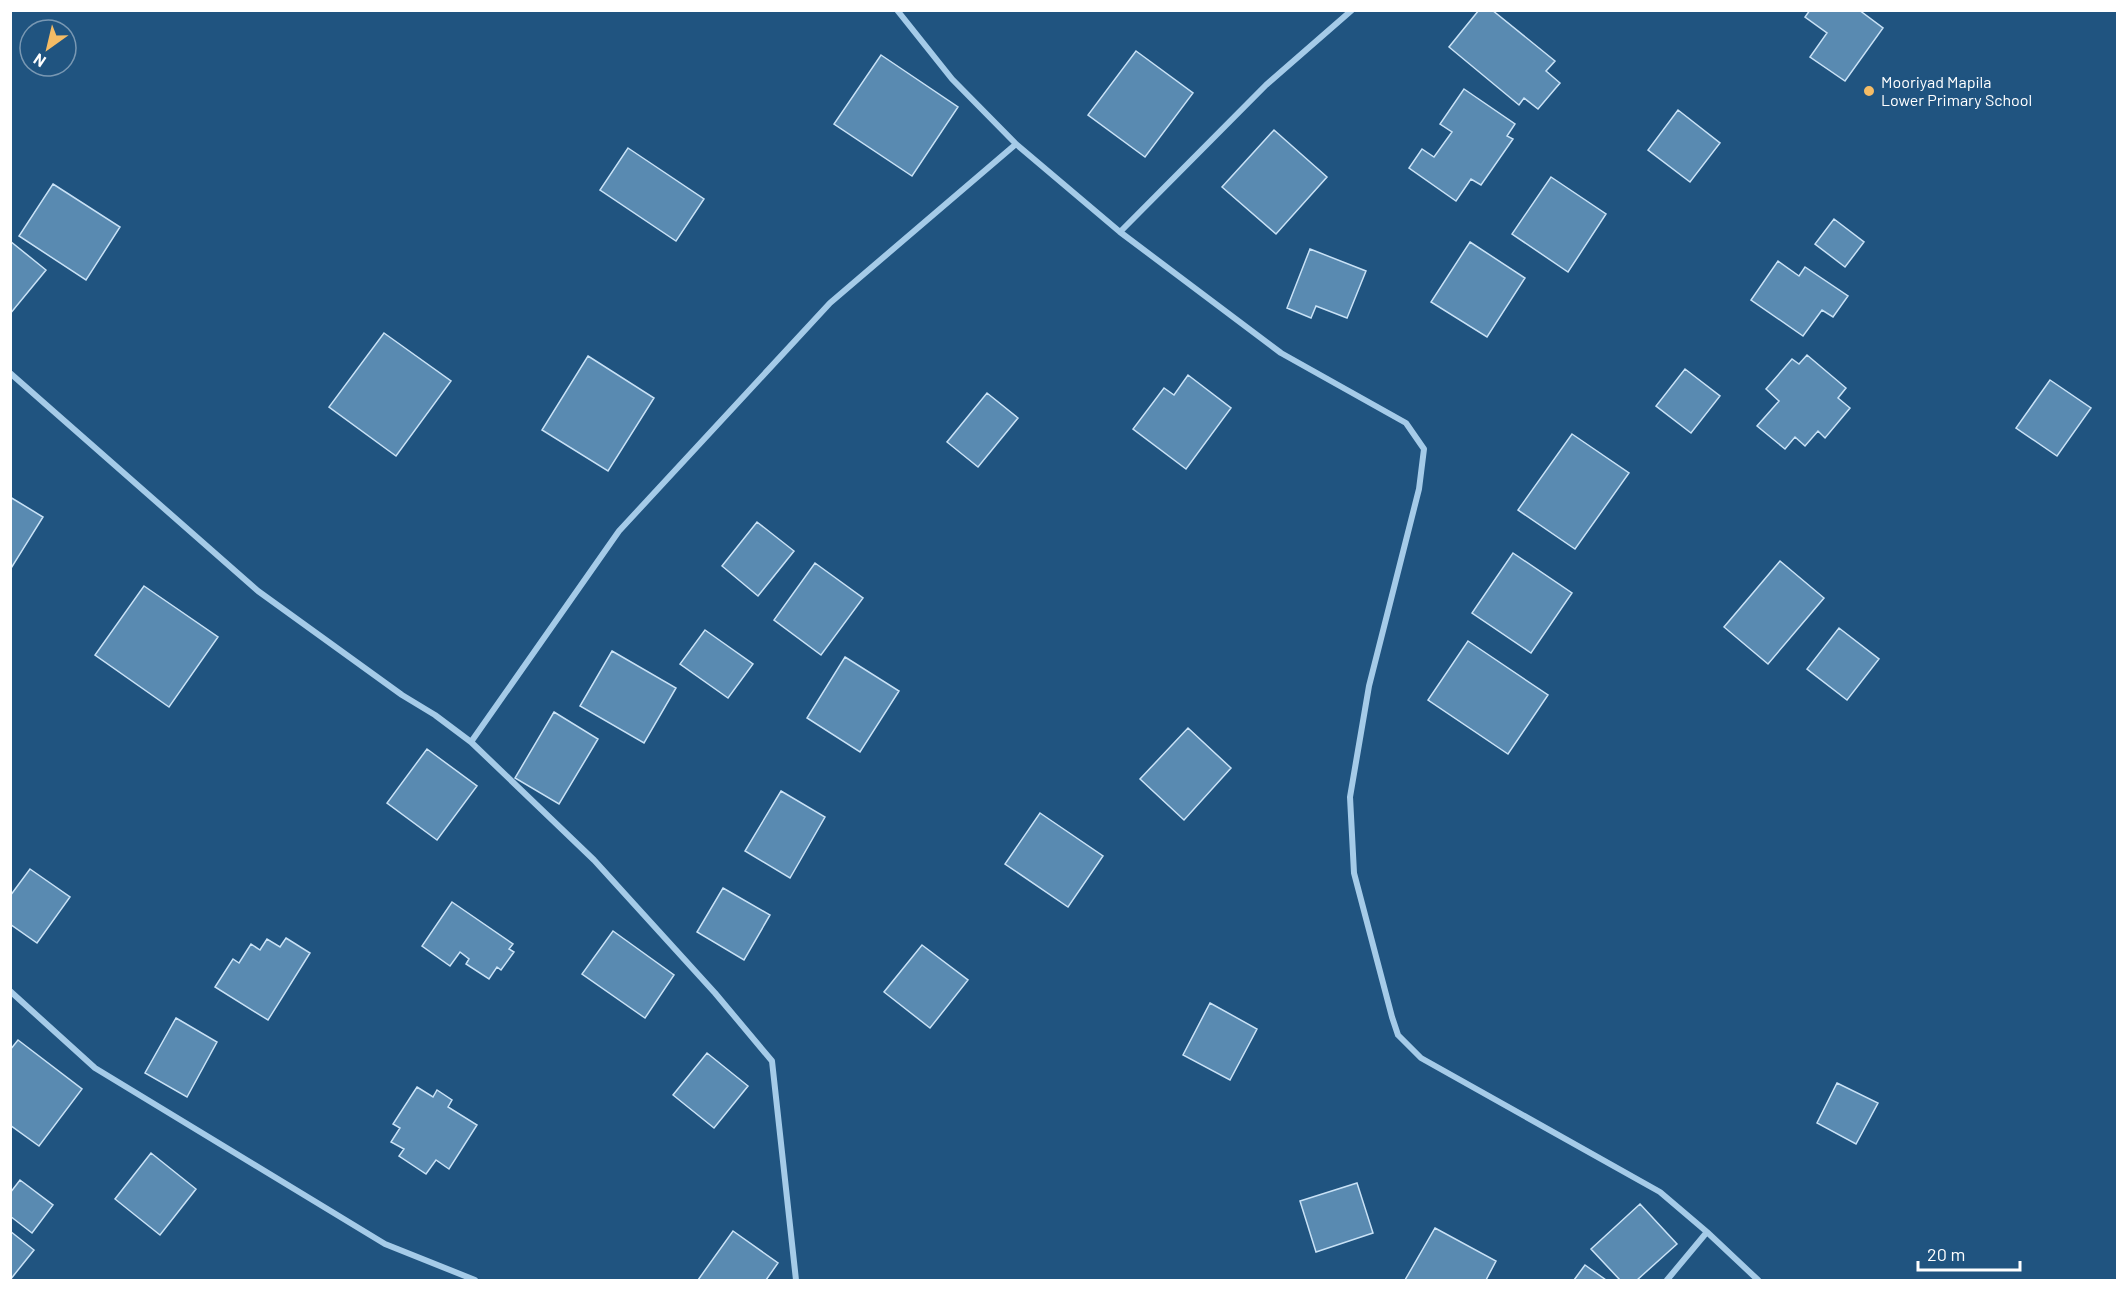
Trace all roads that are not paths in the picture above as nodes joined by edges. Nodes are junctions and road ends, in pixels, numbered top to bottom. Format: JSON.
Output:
{"nodes":[{"id":1,"x":897,"y":10,"type":"edge"},
{"id":2,"x":1352,"y":10,"type":"edge"},
{"id":3,"x":1016,"y":144,"type":"junction"},
{"id":4,"x":1120,"y":232,"type":"junction"},
{"id":5,"x":10,"y":373,"type":"edge"},
{"id":6,"x":471,"y":742,"type":"junction"},
{"id":7,"x":10,"y":991,"type":"edge"},
{"id":8,"x":1707,"y":1232,"type":"junction"},
{"id":9,"x":475,"y":1281,"type":"edge"},
{"id":10,"x":796,"y":1281,"type":"edge"},
{"id":11,"x":1667,"y":1281,"type":"edge"},
{"id":12,"x":1758,"y":1281,"type":"edge"}],
"edges":[{"from":1,"to":3,"type":"street"},
{"from":2,"to":4,"type":"street"},
{"from":3,"to":4,"type":"street"},
{"from":3,"to":6,"type":"street"},
{"from":4,"to":8,"type":"street"},
{"from":5,"to":6,"type":"street"},
{"from":6,"to":10,"type":"street"},
{"from":7,"to":9,"type":"street"},
{"from":8,"to":11,"type":"street"},
{"from":8,"to":12,"type":"street"}]}
